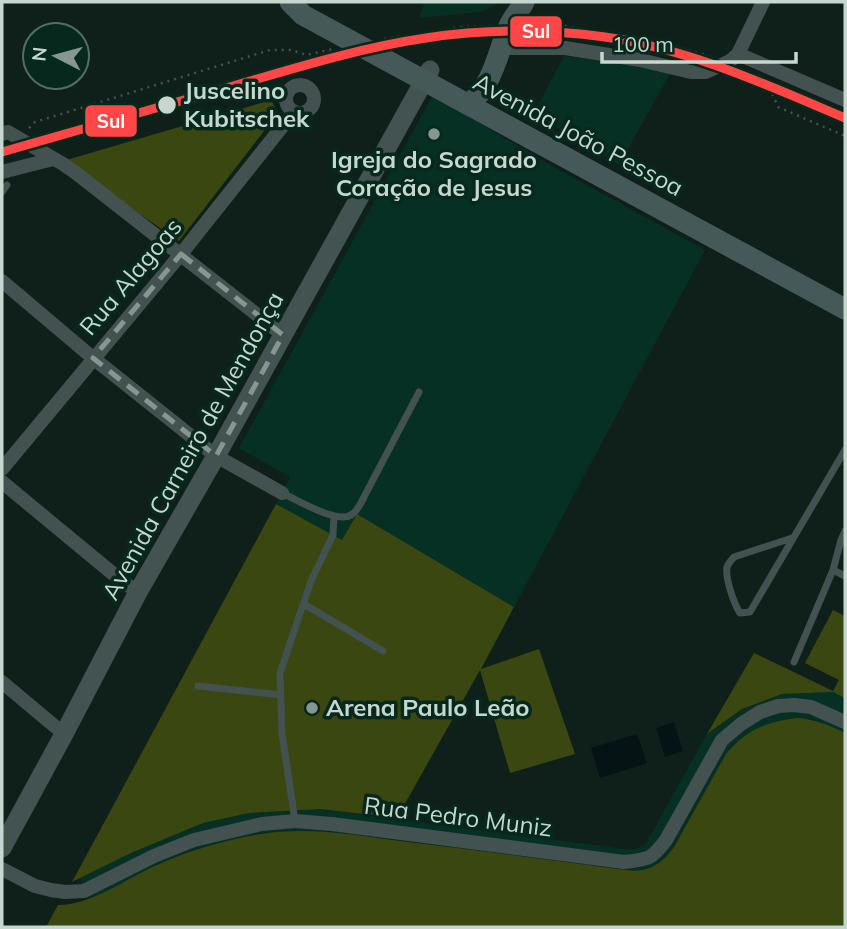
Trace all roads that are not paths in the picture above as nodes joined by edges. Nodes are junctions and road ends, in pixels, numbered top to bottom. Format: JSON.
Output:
{"nodes":[{"id":1,"x":292,"y":2,"type":"edge"},
{"id":2,"x":524,"y":2,"type":"edge"},
{"id":3,"x":762,"y":2,"type":"edge"},
{"id":4,"x":501,"y":48,"type":"junction"},
{"id":5,"x":738,"y":54,"type":"junction"},
{"id":6,"x":427,"y":76,"type":"junction"},
{"id":7,"x":473,"y":100,"type":"junction"},
{"id":8,"x":845,"y":100,"type":"edge"},
{"id":9,"x":293,"y":113,"type":"dead end"},
{"id":10,"x":2,"y":134,"type":"edge"},
{"id":11,"x":53,"y":159,"type":"junction"},
{"id":12,"x":4,"y":183,"type":"edge"},
{"id":13,"x":181,"y":254,"type":"junction"},
{"id":14,"x":2,"y":281,"type":"edge"},
{"id":15,"x":845,"y":296,"type":"edge"},
{"id":16,"x":845,"y":309,"type":"edge"},
{"id":17,"x":283,"y":335,"type":"junction"},
{"id":18,"x":93,"y":358,"type":"junction"},
{"id":19,"x":419,"y":392,"type":"dead end"},
{"id":20,"x":845,"y":450,"type":"edge"},
{"id":21,"x":216,"y":456,"type":"junction"},
{"id":22,"x":2,"y":469,"type":"edge"},
{"id":23,"x":2,"y":482,"type":"edge"},
{"id":24,"x":282,"y":493,"type":"joint"},
{"id":25,"x":334,"y":516,"type":"junction"},
{"id":26,"x":845,"y":531,"type":"edge"},
{"id":27,"x":793,"y":538,"type":"junction"},
{"id":28,"x":833,"y":570,"type":"junction"},
{"id":29,"x":845,"y":576,"type":"edge"},
{"id":30,"x":138,"y":592,"type":"junction"},
{"id":31,"x":304,"y":604,"type":"junction"},
{"id":32,"x":383,"y":651,"type":"dead end"},
{"id":33,"x":794,"y":662,"type":"dead end"},
{"id":34,"x":2,"y":682,"type":"edge"},
{"id":35,"x":198,"y":686,"type":"dead end"},
{"id":36,"x":281,"y":695,"type":"junction"},
{"id":37,"x":845,"y":722,"type":"edge"},
{"id":38,"x":64,"y":734,"type":"junction"},
{"id":39,"x":295,"y":821,"type":"junction"},
{"id":40,"x":2,"y":848,"type":"edge"},
{"id":41,"x":2,"y":869,"type":"edge"}],
"edges":[{"from":1,"to":6,"type":"main road","name":"Avenida João Pessoa"},
{"from":2,"to":4,"type":"main road"},
{"from":3,"to":5,"type":"street"},
{"from":4,"to":5,"type":"street"},
{"from":4,"to":7,"type":"main road"},
{"from":5,"to":8,"type":"street"},
{"from":6,"to":7,"type":"main road","name":"Avenida João Pessoa"},
{"from":6,"to":17,"type":"main road","name":"Avenida Carneiro de Mendonça"},
{"from":7,"to":15,"type":"main road","name":"Avenida João Pessoa"},
{"from":7,"to":16,"type":"main road","name":"Avenida João Pessoa"},
{"from":9,"to":13,"type":"street","name":"Rua Alagoas"},
{"from":10,"to":11,"type":"street"},
{"from":11,"to":12,"type":"street"},
{"from":11,"to":13,"type":"street"},
{"from":13,"to":17,"type":"street"},
{"from":13,"to":18,"type":"street","name":"Rua Alagoas"},
{"from":14,"to":18,"type":"street"},
{"from":17,"to":21,"type":"main road","name":"Avenida Carneiro de Mendonça"},
{"from":18,"to":21,"type":"street"},
{"from":18,"to":22,"type":"street","name":"Rua Alagoas"},
{"from":19,"to":25,"type":"lane"},
{"from":20,"to":27,"type":"lane"},
{"from":21,"to":24,"type":"street"},
{"from":21,"to":30,"type":"main road","name":"Avenida Carneiro de Mendonça"},
{"from":23,"to":30,"type":"street"},
{"from":24,"to":25,"type":"lane"},
{"from":25,"to":31,"type":"lane"},
{"from":26,"to":28,"type":"lane"},
{"from":27,"to":27,"type":"lane"},
{"from":28,"to":29,"type":"lane"},
{"from":28,"to":33,"type":"lane"},
{"from":30,"to":38,"type":"main road","name":"Avenida Carneiro de Mendonça"},
{"from":31,"to":32,"type":"lane"},
{"from":31,"to":36,"type":"lane"},
{"from":34,"to":38,"type":"street"},
{"from":35,"to":36,"type":"lane"},
{"from":36,"to":39,"type":"lane"},
{"from":37,"to":39,"type":"street","name":"Rua Pedro Muniz"},
{"from":38,"to":40,"type":"main road","name":"Avenida Carneiro de Mendonça"},
{"from":39,"to":41,"type":"street","name":"Rua Pedro Muniz"}]}
